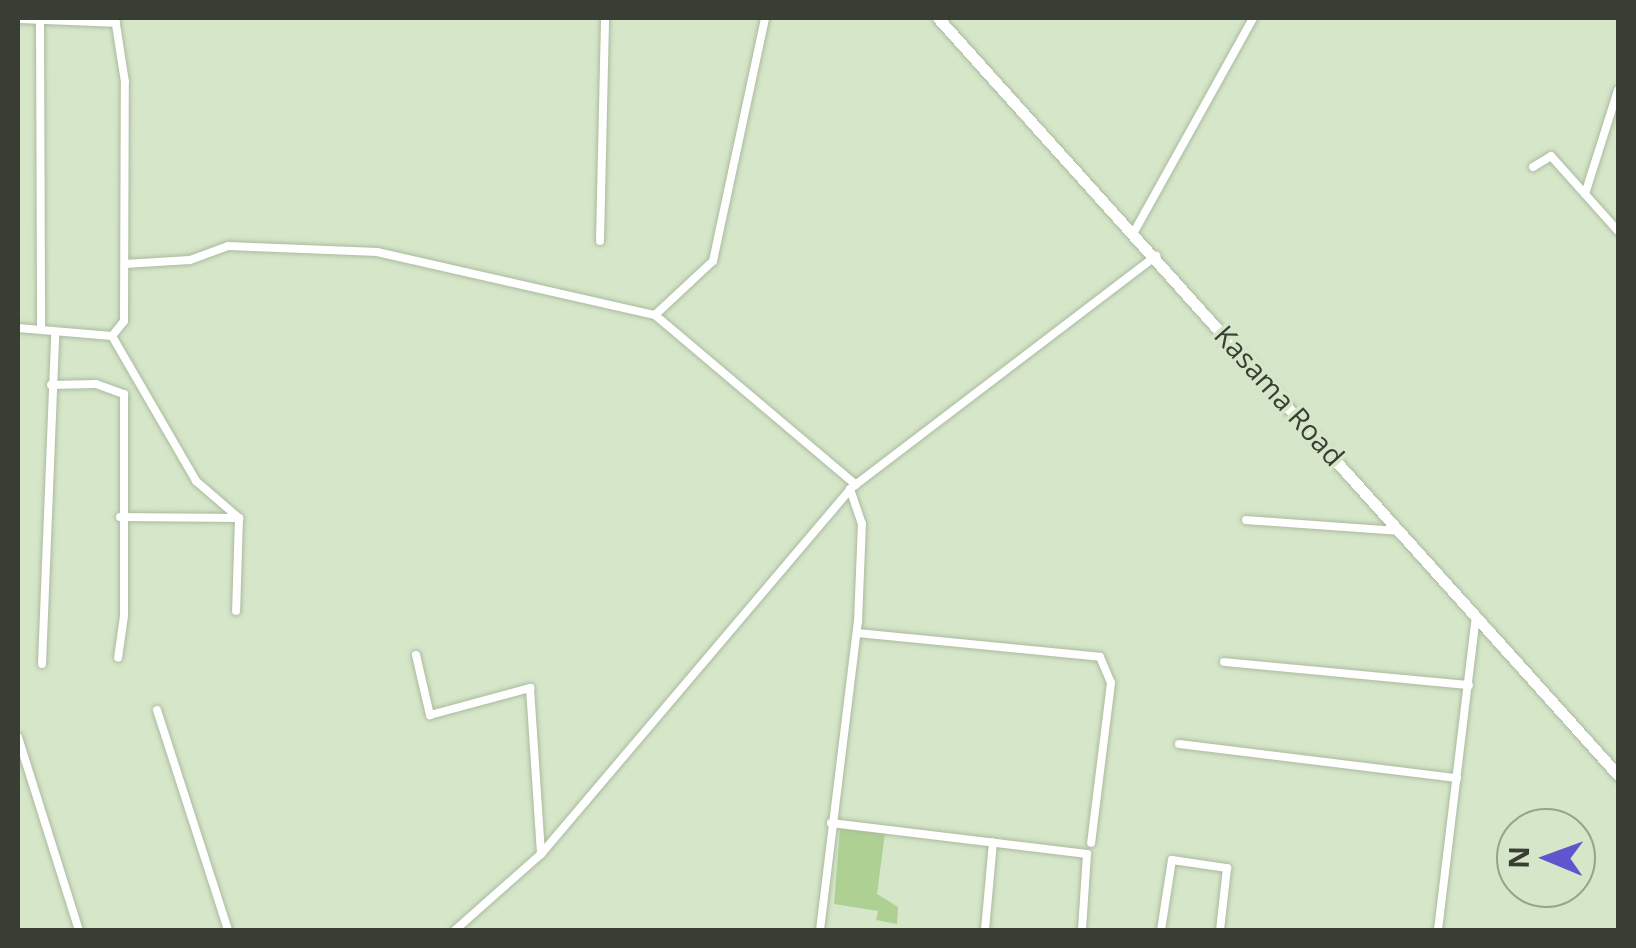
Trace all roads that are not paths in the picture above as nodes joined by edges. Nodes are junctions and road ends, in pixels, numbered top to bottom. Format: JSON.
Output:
{"nodes":[{"id":1,"x":605,"y":18,"type":"edge"},
{"id":2,"x":764,"y":18,"type":"edge"},
{"id":3,"x":938,"y":18,"type":"edge"},
{"id":4,"x":1253,"y":18,"type":"edge"},
{"id":5,"x":18,"y":19,"type":"edge"},
{"id":6,"x":40,"y":19,"type":"edge"},
{"id":7,"x":116,"y":20,"type":"edge"},
{"id":8,"x":1618,"y":90,"type":"edge"},
{"id":9,"x":1533,"y":167,"type":"dead end"},
{"id":10,"x":1585,"y":194,"type":"junction"},
{"id":11,"x":1618,"y":231,"type":"edge"},
{"id":12,"x":1134,"y":232,"type":"junction"},
{"id":13,"x":600,"y":241,"type":"dead end"},
{"id":14,"x":1156,"y":256,"type":"junction"},
{"id":15,"x":124,"y":264,"type":"junction"},
{"id":16,"x":655,"y":315,"type":"junction"},
{"id":17,"x":18,"y":328,"type":"edge"},
{"id":18,"x":41,"y":328,"type":"junction"},
{"id":19,"x":55,"y":335,"type":"junction"},
{"id":20,"x":112,"y":336,"type":"junction"},
{"id":21,"x":51,"y":385,"type":"junction"},
{"id":22,"x":853,"y":487,"type":"junction"},
{"id":23,"x":120,"y":517,"type":"junction"},
{"id":24,"x":238,"y":518,"type":"junction"},
{"id":25,"x":1246,"y":520,"type":"dead end"},
{"id":26,"x":1401,"y":531,"type":"junction"},
{"id":27,"x":236,"y":612,"type":"dead end"},
{"id":28,"x":1476,"y":614,"type":"junction"},
{"id":29,"x":856,"y":633,"type":"junction"},
{"id":30,"x":416,"y":654,"type":"dead end"},
{"id":31,"x":118,"y":658,"type":"dead end"},
{"id":32,"x":1224,"y":662,"type":"dead end"},
{"id":33,"x":42,"y":664,"type":"dead end"},
{"id":34,"x":1469,"y":685,"type":"junction"},
{"id":35,"x":157,"y":710,"type":"dead end"},
{"id":36,"x":18,"y":737,"type":"edge"},
{"id":37,"x":1179,"y":744,"type":"dead end"},
{"id":38,"x":1618,"y":775,"type":"edge"},
{"id":39,"x":1457,"y":778,"type":"junction"},
{"id":40,"x":831,"y":823,"type":"junction"},
{"id":41,"x":994,"y":842,"type":"junction"},
{"id":42,"x":1091,"y":843,"type":"dead end"},
{"id":43,"x":541,"y":854,"type":"junction"},
{"id":44,"x":79,"y":930,"type":"edge"},
{"id":45,"x":228,"y":930,"type":"edge"},
{"id":46,"x":455,"y":930,"type":"edge"},
{"id":47,"x":820,"y":930,"type":"edge"},
{"id":48,"x":985,"y":930,"type":"edge"},
{"id":49,"x":1082,"y":930,"type":"edge"},
{"id":50,"x":1161,"y":930,"type":"edge"},
{"id":51,"x":1220,"y":930,"type":"edge"},
{"id":52,"x":1438,"y":930,"type":"edge"}],
"edges":[{"from":1,"to":13,"type":"street"},
{"from":2,"to":16,"type":"street"},
{"from":3,"to":12,"type":"street","name":"Kasama Road"},
{"from":4,"to":12,"type":"street"},
{"from":5,"to":6,"type":"street"},
{"from":6,"to":7,"type":"street"},
{"from":6,"to":18,"type":"street"},
{"from":7,"to":15,"type":"street"},
{"from":8,"to":10,"type":"street"},
{"from":9,"to":10,"type":"street"},
{"from":10,"to":11,"type":"street"},
{"from":12,"to":14,"type":"street","name":"Kasama Road"},
{"from":14,"to":22,"type":"street"},
{"from":14,"to":26,"type":"street","name":"Kasama Road"},
{"from":15,"to":16,"type":"street"},
{"from":15,"to":20,"type":"street"},
{"from":16,"to":22,"type":"street"},
{"from":17,"to":18,"type":"street"},
{"from":18,"to":19,"type":"street"},
{"from":19,"to":20,"type":"street"},
{"from":19,"to":21,"type":"street"},
{"from":20,"to":24,"type":"street"},
{"from":21,"to":23,"type":"street"},
{"from":21,"to":33,"type":"street"},
{"from":22,"to":29,"type":"street"},
{"from":22,"to":43,"type":"street"},
{"from":23,"to":24,"type":"street"},
{"from":23,"to":31,"type":"street"},
{"from":24,"to":27,"type":"street"},
{"from":25,"to":26,"type":"street"},
{"from":26,"to":28,"type":"street","name":"Kasama Road"},
{"from":28,"to":34,"type":"street"},
{"from":28,"to":38,"type":"street","name":"Kasama Road"},
{"from":29,"to":40,"type":"street"},
{"from":29,"to":42,"type":"street"},
{"from":30,"to":43,"type":"street"},
{"from":32,"to":34,"type":"street"},
{"from":34,"to":39,"type":"street"},
{"from":35,"to":45,"type":"street"},
{"from":36,"to":44,"type":"street"},
{"from":37,"to":39,"type":"street"},
{"from":39,"to":52,"type":"street"},
{"from":40,"to":41,"type":"street"},
{"from":40,"to":47,"type":"street"},
{"from":41,"to":48,"type":"street"},
{"from":41,"to":49,"type":"street"},
{"from":43,"to":46,"type":"street"},
{"from":50,"to":51,"type":"street"}]}
